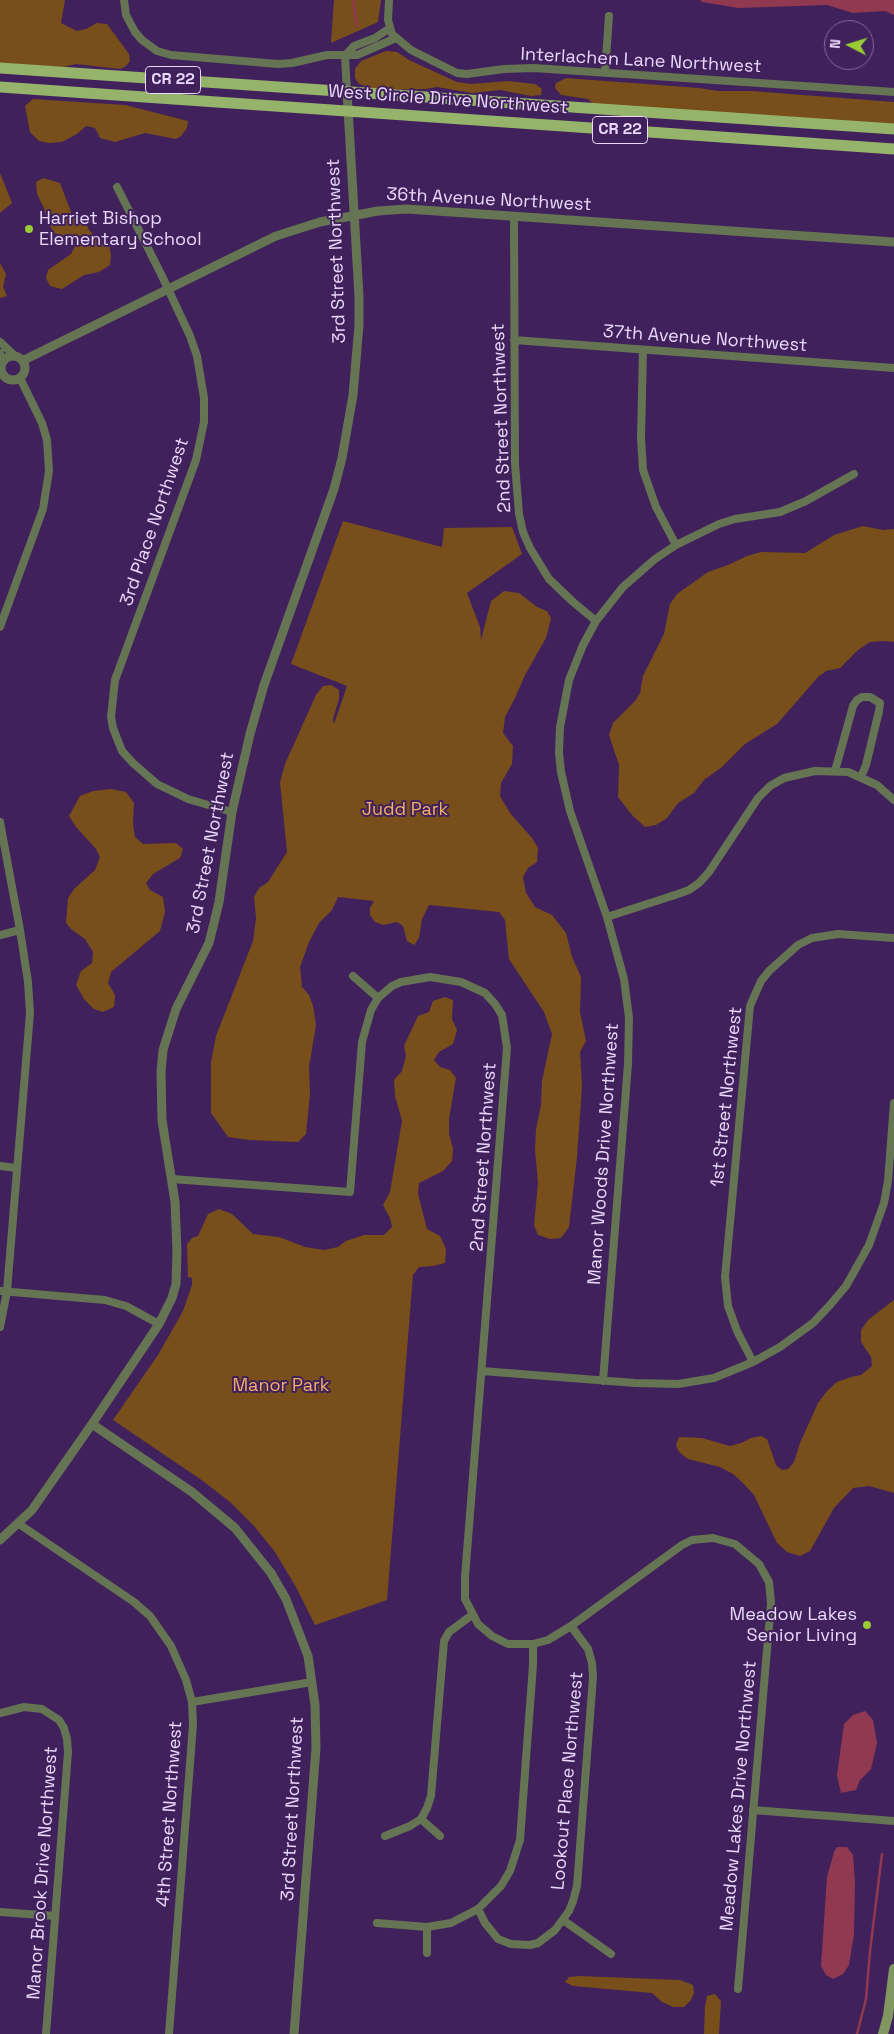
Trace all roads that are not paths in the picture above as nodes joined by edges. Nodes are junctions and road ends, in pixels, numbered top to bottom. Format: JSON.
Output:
{"nodes":[{"id":1,"x":124,"y":0,"type":"edge"},
{"id":2,"x":389,"y":0,"type":"edge"},
{"id":3,"x":609,"y":16,"type":"dead end"},
{"id":4,"x":390,"y":28,"type":"junction"},
{"id":5,"x":396,"y":38,"type":"junction"},
{"id":6,"x":345,"y":56,"type":"junction"},
{"id":7,"x":0,"y":68,"type":"edge"},
{"id":8,"x":605,"y":72,"type":"junction"},
{"id":9,"x":0,"y":87,"type":"edge"},
{"id":10,"x":347,"y":92,"type":"junction"},
{"id":11,"x":894,"y":92,"type":"edge"},
{"id":12,"x":347,"y":110,"type":"junction"},
{"id":13,"x":894,"y":129,"type":"edge"},
{"id":14,"x":894,"y":149,"type":"edge"},
{"id":15,"x":117,"y":187,"type":"dead end"},
{"id":16,"x":354,"y":215,"type":"junction"},
{"id":17,"x":514,"y":216,"type":"junction"},
{"id":18,"x":894,"y":242,"type":"edge"},
{"id":19,"x":168,"y":289,"type":"junction"},
{"id":20,"x":514,"y":340,"type":"junction"},
{"id":21,"x":0,"y":342,"type":"edge"},
{"id":22,"x":643,"y":350,"type":"junction"},
{"id":23,"x":0,"y":353,"type":"edge"},
{"id":24,"x":16,"y":356,"type":"junction"},
{"id":25,"x":24,"y":360,"type":"junction"},
{"id":26,"x":894,"y":368,"type":"edge"},
{"id":27,"x":1,"y":369,"type":"edge"},
{"id":28,"x":20,"y":378,"type":"junction"},
{"id":29,"x":854,"y":474,"type":"dead end"},
{"id":30,"x":676,"y":545,"type":"junction"},
{"id":31,"x":596,"y":621,"type":"junction"},
{"id":32,"x":0,"y":627,"type":"edge"},
{"id":33,"x":835,"y":771,"type":"junction"},
{"id":34,"x":861,"y":777,"type":"junction"},
{"id":35,"x":894,"y":800,"type":"edge"},
{"id":36,"x":232,"y":812,"type":"junction"},
{"id":37,"x":0,"y":822,"type":"edge"},
{"id":38,"x":607,"y":917,"type":"junction"},
{"id":39,"x":20,"y":930,"type":"junction"},
{"id":40,"x":0,"y":935,"type":"edge"},
{"id":41,"x":894,"y":938,"type":"edge"},
{"id":42,"x":353,"y":976,"type":"dead end"},
{"id":43,"x":378,"y":998,"type":"junction"},
{"id":44,"x":894,"y":1103,"type":"edge"},
{"id":45,"x":0,"y":1166,"type":"edge"},
{"id":46,"x":17,"y":1168,"type":"junction"},
{"id":47,"x":172,"y":1179,"type":"junction"},
{"id":48,"x":4,"y":1291,"type":"edge"},
{"id":49,"x":159,"y":1324,"type":"junction"},
{"id":50,"x":0,"y":1327,"type":"edge"},
{"id":51,"x":753,"y":1362,"type":"junction"},
{"id":52,"x":482,"y":1371,"type":"junction"},
{"id":53,"x":602,"y":1381,"type":"junction"},
{"id":54,"x":92,"y":1424,"type":"junction"},
{"id":55,"x":19,"y":1524,"type":"junction"},
{"id":56,"x":0,"y":1540,"type":"edge"},
{"id":57,"x":472,"y":1615,"type":"junction"},
{"id":58,"x":571,"y":1626,"type":"junction"},
{"id":59,"x":533,"y":1644,"type":"junction"},
{"id":60,"x":312,"y":1682,"type":"junction"},
{"id":61,"x":192,"y":1702,"type":"junction"},
{"id":62,"x":0,"y":1713,"type":"edge"},
{"id":63,"x":753,"y":1810,"type":"junction"},
{"id":64,"x":421,"y":1819,"type":"junction"},
{"id":65,"x":894,"y":1821,"type":"edge"},
{"id":66,"x":385,"y":1836,"type":"dead end"},
{"id":67,"x":440,"y":1836,"type":"dead end"},
{"id":68,"x":478,"y":1909,"type":"junction"},
{"id":69,"x":0,"y":1912,"type":"edge"},
{"id":70,"x":55,"y":1916,"type":"junction"},
{"id":71,"x":563,"y":1920,"type":"junction"},
{"id":72,"x":377,"y":1923,"type":"dead end"},
{"id":73,"x":427,"y":1927,"type":"junction"},
{"id":74,"x":428,"y":1953,"type":"dead end"},
{"id":75,"x":611,"y":1954,"type":"dead end"},
{"id":76,"x":894,"y":1969,"type":"edge"},
{"id":77,"x":738,"y":1988,"type":"dead end"},
{"id":78,"x":46,"y":2034,"type":"edge"},
{"id":79,"x":169,"y":2034,"type":"edge"},
{"id":80,"x":294,"y":2034,"type":"edge"},
{"id":81,"x":883,"y":2034,"type":"edge"}],
"edges":[{"from":1,"to":6,"type":"street"},
{"from":2,"to":4,"type":"street"},
{"from":3,"to":8,"type":"street"},
{"from":4,"to":5,"type":"street","name":"Interlachen Lane Northwest"},
{"from":4,"to":6,"type":"street"},
{"from":5,"to":6,"type":"street"},
{"from":5,"to":8,"type":"street","name":"Interlachen Lane Northwest"},
{"from":6,"to":10,"type":"street","name":"3rd Street Northwest"},
{"from":7,"to":10,"type":"main road","name":"West Circle Drive Northwest","number":"CR 22"},
{"from":8,"to":11,"type":"street","name":"Interlachen Lane Northwest"},
{"from":9,"to":12,"type":"main road","name":"West Circle Drive Northwest","number":"CR 22"},
{"from":10,"to":12,"type":"street","name":"3rd Street Northwest"},
{"from":10,"to":13,"type":"main road","name":"West Circle Drive Northwest","number":"CR 22"},
{"from":12,"to":14,"type":"main road","name":"West Circle Drive Northwest","number":"CR 22"},
{"from":12,"to":16,"type":"street","name":"3rd Street Northwest"},
{"from":15,"to":19,"type":"street","name":"3rd Place Northwest"},
{"from":16,"to":17,"type":"street","name":"36th Avenue Northwest"},
{"from":16,"to":19,"type":"street","name":"36th Avenue Northwest"},
{"from":16,"to":36,"type":"street","name":"3rd Street Northwest"},
{"from":17,"to":18,"type":"street","name":"36th Avenue Northwest"},
{"from":17,"to":20,"type":"street","name":"2nd Street Northwest"},
{"from":19,"to":25,"type":"street","name":"36th Avenue Northwest"},
{"from":19,"to":36,"type":"street","name":"3rd Place Northwest"},
{"from":20,"to":22,"type":"street","name":"37th Avenue Northwest"},
{"from":20,"to":31,"type":"street","name":"2nd Street Northwest"},
{"from":21,"to":24,"type":"street"},
{"from":22,"to":26,"type":"street","name":"37th Avenue Northwest"},
{"from":22,"to":30,"type":"street"},
{"from":23,"to":27,"type":"street"},
{"from":24,"to":25,"type":"street"},
{"from":24,"to":27,"type":"street"},
{"from":25,"to":28,"type":"street"},
{"from":27,"to":28,"type":"street"},
{"from":28,"to":32,"type":"street"},
{"from":29,"to":30,"type":"street","name":"Manor Woods Drive Northwest"},
{"from":30,"to":31,"type":"street","name":"Manor Woods Drive Northwest"},
{"from":31,"to":38,"type":"street","name":"Manor Woods Drive Northwest"},
{"from":33,"to":34,"type":"street"},
{"from":33,"to":34,"type":"street"},
{"from":33,"to":38,"type":"street"},
{"from":34,"to":35,"type":"street"},
{"from":36,"to":47,"type":"street","name":"3rd Street Northwest"},
{"from":37,"to":39,"type":"street"},
{"from":38,"to":53,"type":"street","name":"Manor Woods Drive Northwest"},
{"from":39,"to":40,"type":"street"},
{"from":39,"to":46,"type":"street"},
{"from":41,"to":51,"type":"street","name":"1st Street Northwest"},
{"from":42,"to":43,"type":"street"},
{"from":43,"to":47,"type":"street"},
{"from":43,"to":52,"type":"street","name":"2nd Street Northwest"},
{"from":44,"to":51,"type":"street"},
{"from":45,"to":46,"type":"street"},
{"from":46,"to":48,"type":"street"},
{"from":47,"to":49,"type":"street","name":"3rd Street Northwest"},
{"from":48,"to":49,"type":"street"},
{"from":48,"to":50,"type":"street"},
{"from":49,"to":54,"type":"street","name":"3rd Street Northwest"},
{"from":51,"to":53,"type":"street"},
{"from":52,"to":53,"type":"street"},
{"from":52,"to":57,"type":"street","name":"Meadow Lakes Drive Northwest"},
{"from":54,"to":55,"type":"street"},
{"from":54,"to":60,"type":"street","name":"3rd Street Northwest"},
{"from":55,"to":56,"type":"street"},
{"from":55,"to":61,"type":"street","name":"4th Street Northwest"},
{"from":57,"to":59,"type":"street","name":"Meadow Lakes Drive Northwest"},
{"from":57,"to":64,"type":"street"},
{"from":58,"to":59,"type":"street","name":"Meadow Lakes Drive Northwest"},
{"from":58,"to":63,"type":"street","name":"Meadow Lakes Drive Northwest"},
{"from":58,"to":71,"type":"street","name":"Lookout Place Northwest"},
{"from":59,"to":68,"type":"street"},
{"from":60,"to":61,"type":"street"},
{"from":60,"to":80,"type":"street","name":"3rd Street Northwest"},
{"from":61,"to":79,"type":"street","name":"4th Street Northwest"},
{"from":62,"to":70,"type":"street","name":"Manor Brook Drive Northwest"},
{"from":63,"to":65,"type":"street"},
{"from":63,"to":77,"type":"street","name":"Meadow Lakes Drive Northwest"},
{"from":64,"to":66,"type":"street"},
{"from":64,"to":67,"type":"street"},
{"from":68,"to":71,"type":"street","name":"Lookout Place Northwest"},
{"from":68,"to":73,"type":"street"},
{"from":69,"to":70,"type":"street"},
{"from":70,"to":78,"type":"street","name":"Manor Brook Drive Northwest"},
{"from":71,"to":75,"type":"street"},
{"from":72,"to":73,"type":"street"},
{"from":73,"to":74,"type":"street"},
{"from":76,"to":81,"type":"main road"}]}
